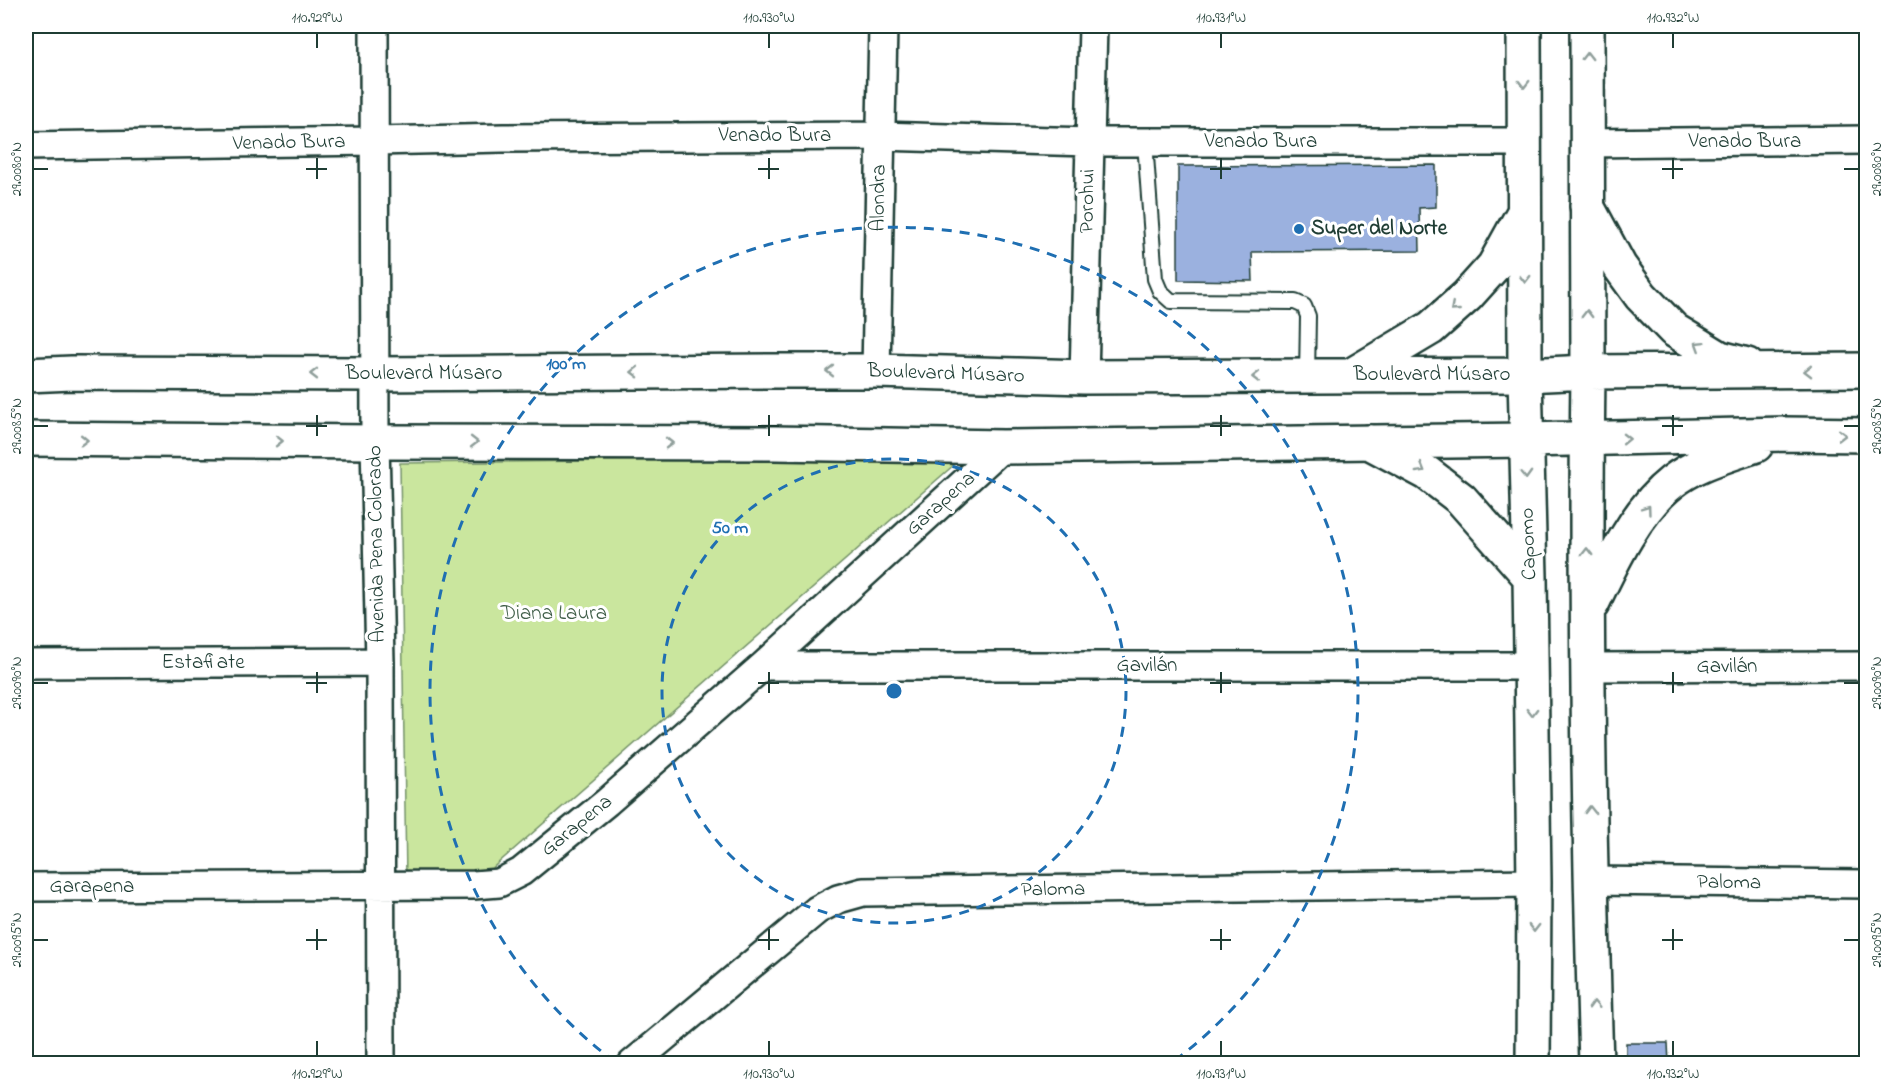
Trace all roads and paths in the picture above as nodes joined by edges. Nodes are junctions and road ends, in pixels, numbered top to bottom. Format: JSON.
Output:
{"nodes":[{"id":1,"x":374,"y":26,"type":"edge"},
{"id":2,"x":883,"y":26,"type":"edge"},
{"id":3,"x":1093,"y":26,"type":"edge"},
{"id":4,"x":1524,"y":26,"type":"edge"},
{"id":5,"x":1587,"y":26,"type":"edge"},
{"id":6,"x":880,"y":136,"type":"junction"},
{"id":7,"x":1866,"y":140,"type":"edge"},
{"id":8,"x":376,"y":141,"type":"junction"},
{"id":9,"x":1090,"y":142,"type":"junction"},
{"id":10,"x":1144,"y":142,"type":"junction"},
{"id":11,"x":1524,"y":142,"type":"junction"},
{"id":12,"x":1587,"y":143,"type":"junction"},
{"id":13,"x":26,"y":146,"type":"edge"},
{"id":14,"x":1587,"y":206,"type":"junction"},
{"id":15,"x":1525,"y":211,"type":"junction"},
{"id":16,"x":1866,"y":370,"type":"edge"},
{"id":17,"x":876,"y":371,"type":"junction"},
{"id":18,"x":1588,"y":372,"type":"junction"},
{"id":19,"x":1772,"y":372,"type":"junction"},
{"id":20,"x":375,"y":374,"type":"junction"},
{"id":21,"x":26,"y":375,"type":"edge"},
{"id":22,"x":1352,"y":375,"type":"junction"},
{"id":23,"x":1525,"y":375,"type":"junction"},
{"id":24,"x":1084,"y":377,"type":"junction"},
{"id":25,"x":1307,"y":377,"type":"junction"},
{"id":26,"x":1785,"y":434,"type":"junction"},
{"id":27,"x":1866,"y":435,"type":"edge"},
{"id":28,"x":26,"y":439,"type":"edge"},
{"id":29,"x":1587,"y":439,"type":"junction"},
{"id":30,"x":1526,"y":440,"type":"junction"},
{"id":31,"x":375,"y":442,"type":"junction"},
{"id":32,"x":1369,"y":442,"type":"junction"},
{"id":33,"x":1004,"y":447,"type":"junction"},
{"id":34,"x":1530,"y":577,"type":"junction"},
{"id":35,"x":1587,"y":614,"type":"junction"},
{"id":36,"x":380,"y":662,"type":"junction"},
{"id":37,"x":26,"y":664,"type":"edge"},
{"id":38,"x":763,"y":666,"type":"junction"},
{"id":39,"x":1531,"y":666,"type":"junction"},
{"id":40,"x":1866,"y":666,"type":"edge"},
{"id":41,"x":1588,"y":667,"type":"junction"},
{"id":42,"x":1591,"y":881,"type":"junction"},
{"id":43,"x":1534,"y":883,"type":"junction"},
{"id":44,"x":1866,"y":884,"type":"edge"},
{"id":45,"x":381,"y":886,"type":"junction"},
{"id":46,"x":26,"y":887,"type":"edge"},
{"id":47,"x":381,"y":1064,"type":"edge"},
{"id":48,"x":632,"y":1064,"type":"edge"},
{"id":49,"x":1533,"y":1064,"type":"edge"},
{"id":50,"x":1596,"y":1064,"type":"edge"}],
"edges":[{"from":1,"to":8,"type":"street","name":"Avenida Pena Colorado"},
{"from":2,"to":6,"type":"street","name":"Alondra"},
{"from":3,"to":9,"type":"street","name":"Porohui"},
{"from":4,"to":11,"type":"street","name":"Capomo","one_way":true},
{"from":12,"to":5,"type":"street","one_way":true},
{"from":6,"to":8,"type":"street","name":"Venado Bura"},
{"from":6,"to":9,"type":"street","name":"Venado Bura"},
{"from":6,"to":17,"type":"street","name":"Alondra"},
{"from":7,"to":12,"type":"street","name":"Venado Bura"},
{"from":8,"to":13,"type":"street","name":"Venado Bura"},
{"from":8,"to":20,"type":"street","name":"Avenida Pena Colorado"},
{"from":9,"to":10,"type":"street","name":"Venado Bura"},
{"from":9,"to":24,"type":"street","name":"Porohui"},
{"from":10,"to":11,"type":"street","name":"Venado Bura"},
{"from":10,"to":25,"type":"lane"},
{"from":11,"to":15,"type":"street","name":"Capomo"},
{"from":12,"to":14,"type":"street"},
{"from":18,"to":14,"type":"street","one_way":true},
{"from":19,"to":14,"type":"street","one_way":true},
{"from":15,"to":22,"type":"street","one_way":true},
{"from":15,"to":23,"type":"street","name":"Capomo","one_way":true},
{"from":16,"to":19,"type":"street","name":"Boulevard Músaro","one_way":true},
{"from":17,"to":20,"type":"street","name":"Boulevard Músaro","one_way":true},
{"from":17,"to":24,"type":"street","name":"Boulevard Músaro"},
{"from":18,"to":19,"type":"street","name":"Boulevard Músaro"},
{"from":18,"to":23,"type":"street","name":"Boulevard Músaro"},
{"from":18,"to":29,"type":"street"},
{"from":20,"to":21,"type":"street","name":"Boulevard Músaro","one_way":true},
{"from":20,"to":31,"type":"street","name":"Avenida Pena Colorado"},
{"from":22,"to":23,"type":"street","name":"Boulevard Músaro"},
{"from":22,"to":25,"type":"street","name":"Boulevard Músaro"},
{"from":23,"to":30,"type":"street","name":"Capomo"},
{"from":25,"to":24,"type":"street","name":"Boulevard Músaro","one_way":true},
{"from":26,"to":27,"type":"street","one_way":true},
{"from":29,"to":26,"type":"street","one_way":true},
{"from":35,"to":26,"type":"street","one_way":true},
{"from":28,"to":31,"type":"street","one_way":true},
{"from":29,"to":30,"type":"street"},
{"from":35,"to":29,"type":"street","one_way":true},
{"from":30,"to":32,"type":"street"},
{"from":30,"to":34,"type":"street","name":"Capomo","one_way":true},
{"from":31,"to":33,"type":"street","one_way":true},
{"from":31,"to":36,"type":"street","name":"Avenida Pena Colorado"},
{"from":32,"to":33,"type":"street"},
{"from":32,"to":34,"type":"street","one_way":true},
{"from":33,"to":38,"type":"street","name":"Garapena"},
{"from":34,"to":39,"type":"street","name":"Capomo"},
{"from":35,"to":41,"type":"street"},
{"from":36,"to":37,"type":"street","name":"Estafiate"},
{"from":36,"to":45,"type":"street","name":"Avenida Pena Colorado"},
{"from":38,"to":39,"type":"street","name":"Gavilán"},
{"from":38,"to":45,"type":"street","name":"Garapena"},
{"from":39,"to":43,"type":"street","name":"Capomo","one_way":true},
{"from":40,"to":41,"type":"street","name":"Gavilán"},
{"from":42,"to":41,"type":"street","one_way":true},
{"from":42,"to":44,"type":"street","name":"Paloma"},
{"from":50,"to":42,"type":"street","one_way":true},
{"from":43,"to":48,"type":"street","name":"Paloma"},
{"from":43,"to":49,"type":"street","name":"Capomo","one_way":true},
{"from":45,"to":46,"type":"street","name":"Garapena"},
{"from":45,"to":47,"type":"street","name":"Avenida Pena Colorado"}]}
